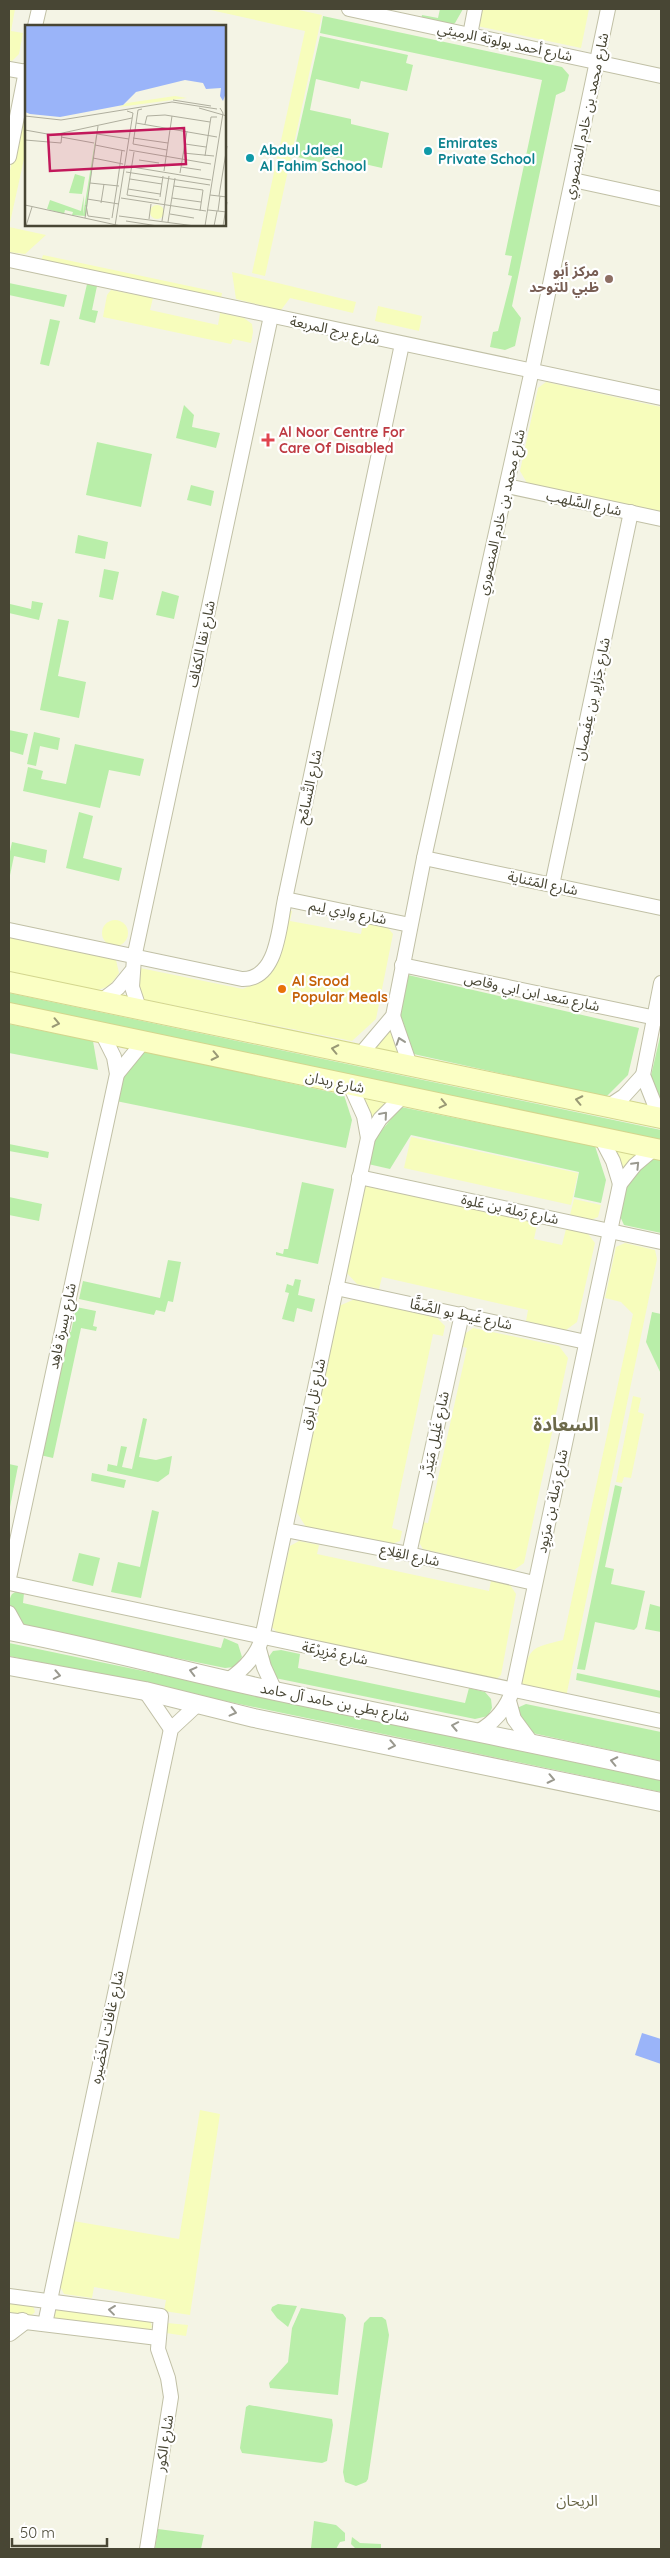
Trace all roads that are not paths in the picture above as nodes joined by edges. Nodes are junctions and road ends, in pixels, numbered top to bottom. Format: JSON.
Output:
{"nodes":[{"id":1,"x":39,"y":9,"type":"edge"},
{"id":2,"x":349,"y":9,"type":"edge"},
{"id":3,"x":475,"y":9,"type":"edge"},
{"id":4,"x":608,"y":9,"type":"edge"},
{"id":5,"x":35,"y":25,"type":"edge"},
{"id":6,"x":470,"y":35,"type":"junction"},
{"id":7,"x":598,"y":62,"type":"junction"},
{"id":8,"x":9,"y":68,"type":"edge"},
{"id":9,"x":25,"y":72,"type":"edge"},
{"id":10,"x":661,"y":76,"type":"edge"},
{"id":11,"x":25,"y":77,"type":"edge"},
{"id":12,"x":9,"y":157,"type":"edge"},
{"id":13,"x":573,"y":180,"type":"junction"},
{"id":14,"x":661,"y":199,"type":"edge"},
{"id":15,"x":9,"y":260,"type":"edge"},
{"id":16,"x":271,"y":316,"type":"junction"},
{"id":17,"x":402,"y":344,"type":"junction"},
{"id":18,"x":532,"y":370,"type":"junction"},
{"id":19,"x":661,"y":398,"type":"edge"},
{"id":20,"x":507,"y":486,"type":"junction"},
{"id":21,"x":631,"y":512,"type":"junction"},
{"id":22,"x":661,"y":519,"type":"edge"},
{"id":23,"x":424,"y":858,"type":"junction"},
{"id":24,"x":552,"y":885,"type":"junction"},
{"id":25,"x":285,"y":899,"type":"junction"},
{"id":26,"x":661,"y":908,"type":"edge"},
{"id":27,"x":410,"y":925,"type":"junction"},
{"id":28,"x":9,"y":930,"type":"edge"},
{"id":29,"x":134,"y":958,"type":"junction"},
{"id":30,"x":402,"y":965,"type":"junction"},
{"id":31,"x":131,"y":972,"type":"junction"},
{"id":32,"x":9,"y":982,"type":"edge"},
{"id":33,"x":661,"y":983,"type":"edge"},
{"id":34,"x":101,"y":1001,"type":"junction"},
{"id":35,"x":139,"y":1008,"type":"junction"},
{"id":36,"x":9,"y":1013,"type":"edge"},
{"id":37,"x":393,"y":1016,"type":"junction"},
{"id":38,"x":658,"y":1018,"type":"edge"},
{"id":39,"x":102,"y":1033,"type":"junction"},
{"id":40,"x":144,"y":1041,"type":"junction"},
{"id":41,"x":360,"y":1055,"type":"junction"},
{"id":42,"x":410,"y":1065,"type":"junction"},
{"id":43,"x":116,"y":1074,"type":"junction"},
{"id":44,"x":643,"y":1075,"type":"junction"},
{"id":45,"x":350,"y":1085,"type":"junction"},
{"id":46,"x":404,"y":1095,"type":"junction"},
{"id":47,"x":609,"y":1106,"type":"junction"},
{"id":48,"x":660,"y":1118,"type":"edge"},
{"id":49,"x":368,"y":1138,"type":"junction"},
{"id":50,"x":602,"y":1140,"type":"junction"},
{"id":51,"x":658,"y":1150,"type":"edge"},
{"id":52,"x":359,"y":1177,"type":"junction"},
{"id":53,"x":620,"y":1184,"type":"junction"},
{"id":54,"x":610,"y":1231,"type":"junction"},
{"id":55,"x":661,"y":1242,"type":"edge"},
{"id":56,"x":336,"y":1288,"type":"junction"},
{"id":57,"x":462,"y":1314,"type":"junction"},
{"id":58,"x":586,"y":1342,"type":"junction"},
{"id":59,"x":284,"y":1530,"type":"junction"},
{"id":60,"x":409,"y":1554,"type":"junction"},
{"id":61,"x":9,"y":1578,"type":"edge"},
{"id":62,"x":534,"y":1583,"type":"junction"},
{"id":63,"x":9,"y":1584,"type":"edge"},
{"id":64,"x":9,"y":1613,"type":"edge"},
{"id":65,"x":14,"y":1632,"type":"edge"},
{"id":66,"x":260,"y":1644,"type":"junction"},
{"id":67,"x":9,"y":1666,"type":"edge"},
{"id":68,"x":228,"y":1680,"type":"junction"},
{"id":69,"x":145,"y":1691,"type":"junction"},
{"id":70,"x":275,"y":1691,"type":"junction"},
{"id":71,"x":511,"y":1695,"type":"junction"},
{"id":72,"x":198,"y":1704,"type":"junction"},
{"id":73,"x":661,"y":1722,"type":"edge"},
{"id":74,"x":171,"y":1729,"type":"junction"},
{"id":75,"x":479,"y":1731,"type":"junction"},
{"id":76,"x":530,"y":1742,"type":"junction"},
{"id":77,"x":661,"y":1771,"type":"edge"},
{"id":78,"x":661,"y":1802,"type":"edge"},
{"id":79,"x":9,"y":2296,"type":"edge"},
{"id":80,"x":49,"y":2301,"type":"junction"},
{"id":81,"x":45,"y":2324,"type":"junction"},
{"id":82,"x":13,"y":2325,"type":"edge"},
{"id":83,"x":158,"y":2338,"type":"junction"},
{"id":84,"x":147,"y":2549,"type":"edge"}],
"edges":[{"from":1,"to":5,"type":"street"},
{"from":2,"to":6,"type":"street","name":"شارع أحمد بولوتة الرميثي"},
{"from":3,"to":6,"type":"street"},
{"from":4,"to":7,"type":"street","name":"شارع محمد بن خادم المنصوري"},
{"from":6,"to":7,"type":"street","name":"شارع أحمد بولوتة الرميثي"},
{"from":7,"to":10,"type":"street","name":"شارع أحمد بولوتة الرميثي"},
{"from":7,"to":13,"type":"street","name":"شارع محمد بن خادم المنصوري"},
{"from":8,"to":9,"type":"street"},
{"from":11,"to":12,"type":"street"},
{"from":13,"to":14,"type":"street"},
{"from":13,"to":18,"type":"street","name":"شارع محمد بن خادم المنصوري"},
{"from":15,"to":16,"type":"street","name":"شارع برج المربعة"},
{"from":16,"to":17,"type":"street","name":"شارع برج المربعة"},
{"from":16,"to":29,"type":"street","name":"شارع نقا الكفاف"},
{"from":17,"to":18,"type":"street","name":"شارع برج المربعة"},
{"from":17,"to":25,"type":"street","name":"شارع التَّسامُح"},
{"from":18,"to":19,"type":"street","name":"شارع برج المربعة"},
{"from":18,"to":20,"type":"street","name":"شارع محمد بن خادم المنصوري"},
{"from":20,"to":21,"type":"street","name":"شارع السَّلهب"},
{"from":20,"to":23,"type":"street","name":"شارع محمد بن خادم المنصوري"},
{"from":21,"to":22,"type":"street","name":"شارع السَّلهب"},
{"from":21,"to":24,"type":"street","name":"شارع جَزايِر بن عِفَيصان"},
{"from":23,"to":24,"type":"street","name":"شارع المَثناية"},
{"from":23,"to":27,"type":"street","name":"شارع محمد بن خادم المنصوري"},
{"from":24,"to":26,"type":"street","name":"شارع المَثناية"},
{"from":25,"to":27,"type":"street","name":"شارع وادِي لِيم"},
{"from":25,"to":29,"type":"street","name":"شارع التَّسامُح"},
{"from":27,"to":30,"type":"street","name":"شارع محمد بن خادم المنصوري"},
{"from":28,"to":29,"type":"street","name":"شارع التَّسامُح"},
{"from":29,"to":31,"type":"street","name":"شارع نقا الكفاف"},
{"from":30,"to":37,"type":"street","name":"شارع محمد بن خادم المنصوري"},
{"from":30,"to":38,"type":"street","name":"شارع سَعد ابن ابي وقاص"},
{"from":31,"to":34,"type":"street","name":"شارع نقا الكفاف"},
{"from":31,"to":35,"type":"street","name":"شارع نقا الكفاف"},
{"from":32,"to":34,"type":"main road"},
{"from":33,"to":38,"type":"street"},
{"from":34,"to":35,"type":"main road"},
{"from":41,"to":35,"type":"main road","one_way":true},
{"from":36,"to":39,"type":"main road","name":"شارع ربدان","one_way":true},
{"from":37,"to":41,"type":"street"},
{"from":42,"to":37,"type":"street","name":"شارع محمد بن خادم المنصوري","one_way":true},
{"from":38,"to":44,"type":"street"},
{"from":39,"to":40,"type":"main road","name":"شارع ربدان"},
{"from":39,"to":43,"type":"street","name":"شارع يِسرة فاهِد"},
{"from":40,"to":43,"type":"street","name":"شارع يِسرة فاهِد"},
{"from":40,"to":45,"type":"main road","name":"شارع ربدان","one_way":true},
{"from":41,"to":42,"type":"main road"},
{"from":47,"to":42,"type":"main road","one_way":true},
{"from":43,"to":61,"type":"street","name":"شارع يِسرة فاهِد"},
{"from":44,"to":47,"type":"street"},
{"from":44,"to":48,"type":"street"},
{"from":45,"to":46,"type":"main road","name":"شارع ربدان"},
{"from":45,"to":49,"type":"street","name":"شارع تل ابرق"},
{"from":49,"to":46,"type":"street","name":"شارع تل ابرق","one_way":true},
{"from":46,"to":50,"type":"main road","name":"شارع ربدان","one_way":true},
{"from":47,"to":48,"type":"main road"},
{"from":49,"to":52,"type":"street","name":"شارع تل ابرق"},
{"from":50,"to":51,"type":"main road","name":"شارع ربدان"},
{"from":50,"to":53,"type":"street","name":"شارع رَملة بن مرَيوِد"},
{"from":53,"to":51,"type":"street","name":"شارع رَملة بن مرَيوِد","one_way":true},
{"from":52,"to":54,"type":"street","name":"شارع رَملة بن عَلوة"},
{"from":52,"to":56,"type":"street","name":"شارع تل ابرق"},
{"from":53,"to":54,"type":"street","name":"شارع رَملة بن مرَيوِد"},
{"from":54,"to":55,"type":"street","name":"شارع رَملة بن عَلوة"},
{"from":54,"to":58,"type":"street","name":"شارع رَملة بن مرَيوِد"},
{"from":56,"to":57,"type":"street","name":"شارع غَيط بو الصَّقَّا"},
{"from":56,"to":59,"type":"street","name":"شارع تل ابرق"},
{"from":57,"to":58,"type":"street","name":"شارع غَيط بو الصَّقَّا"},
{"from":57,"to":60,"type":"street","name":"شارع غَلِيل مَيَدَّر"},
{"from":58,"to":62,"type":"street","name":"شارع رَملة بن مرَيوِد"},
{"from":59,"to":60,"type":"street","name":"شارع القِلاع"},
{"from":59,"to":66,"type":"street","name":"شارع تل ابرق"},
{"from":60,"to":62,"type":"street","name":"شارع القِلاع"},
{"from":62,"to":71,"type":"street","name":"شارع رَملة بن مرَيوِد"},
{"from":63,"to":66,"type":"street","name":"شارع مْزِيرْعَة"},
{"from":64,"to":65,"type":"street"},
{"from":68,"to":65,"type":"street","name":"شارع بطي بن حامد آل حامد","one_way":true},
{"from":66,"to":68,"type":"street","name":"شارع تل ابرق"},
{"from":66,"to":70,"type":"street"},
{"from":66,"to":71,"type":"street","name":"شارع مْزِيرْعَة"},
{"from":67,"to":69,"type":"street","one_way":true},
{"from":68,"to":70,"type":"street","name":"شارع بطي بن حامد آل حامد"},
{"from":69,"to":72,"type":"street"},
{"from":69,"to":74,"type":"street"},
{"from":75,"to":70,"type":"street","name":"شارع بطي بن حامد آل حامد","one_way":true},
{"from":71,"to":73,"type":"street","name":"شارع مْزِيرْعَة"},
{"from":71,"to":75,"type":"street","name":"شارع رَملة بن مرَيوِد"},
{"from":71,"to":76,"type":"street"},
{"from":72,"to":74,"type":"street"},
{"from":72,"to":78,"type":"street","one_way":true},
{"from":74,"to":80,"type":"street","name":"شارع غافات الخَضَيره"},
{"from":75,"to":76,"type":"street","name":"شارع بطي بن حامد آل حامد"},
{"from":77,"to":76,"type":"street","name":"شارع بطي بن حامد آل حامد","one_way":true},
{"from":79,"to":80,"type":"street","name":"شارع الكور"},
{"from":80,"to":81,"type":"street","name":"شارع غافات الخَضَيره"},
{"from":83,"to":80,"type":"street","name":"شارع الكور","one_way":true},
{"from":81,"to":82,"type":"street"},
{"from":81,"to":83,"type":"street"},
{"from":83,"to":84,"type":"street","name":"شارع الكور"}]}
